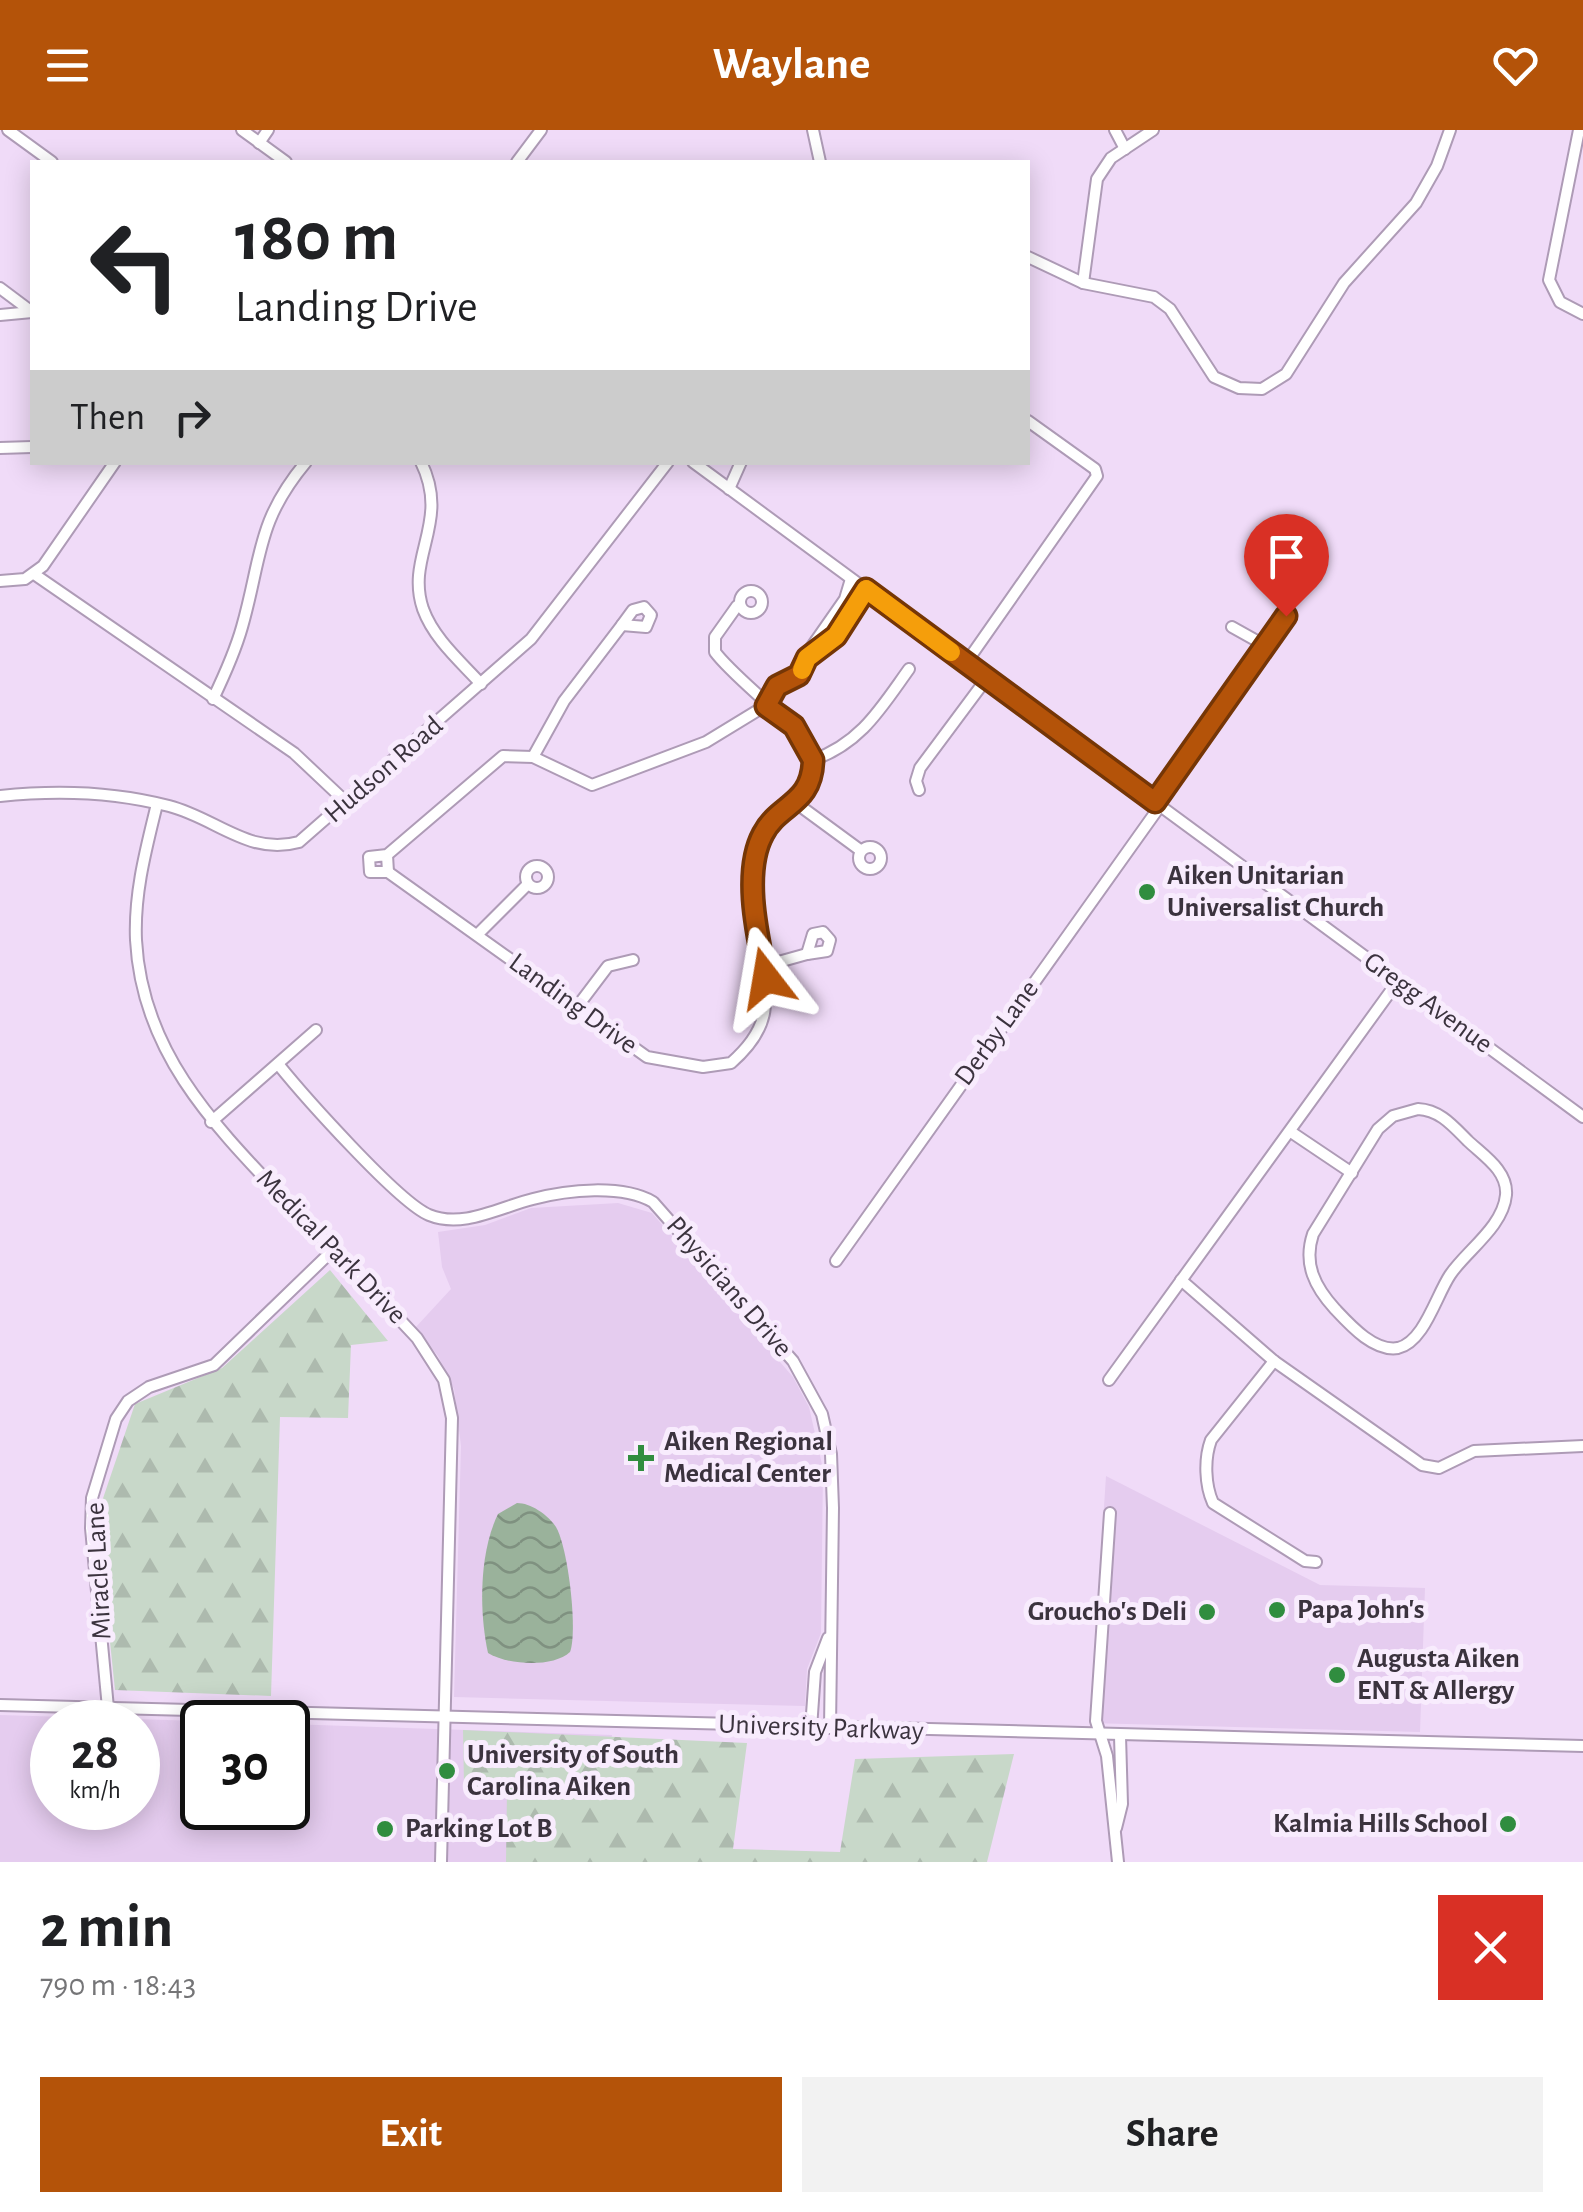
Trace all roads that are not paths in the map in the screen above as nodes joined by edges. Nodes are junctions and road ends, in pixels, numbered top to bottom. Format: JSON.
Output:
{"nodes":[{"id":1,"x":8,"y":130,"type":"edge"},
{"id":2,"x":242,"y":130,"type":"edge"},
{"id":3,"x":268,"y":130,"type":"edge"},
{"id":4,"x":541,"y":130,"type":"edge"},
{"id":5,"x":813,"y":130,"type":"edge"},
{"id":6,"x":1115,"y":130,"type":"edge"},
{"id":7,"x":1153,"y":130,"type":"edge"},
{"id":8,"x":1450,"y":130,"type":"edge"},
{"id":9,"x":1579,"y":130,"type":"edge"},
{"id":10,"x":259,"y":143,"type":"junction"},
{"id":11,"x":1125,"y":148,"type":"junction"},
{"id":12,"x":49,"y":160,"type":"edge"},
{"id":13,"x":283,"y":160,"type":"edge"},
{"id":14,"x":518,"y":160,"type":"edge"},
{"id":15,"x":820,"y":160,"type":"edge"},
{"id":16,"x":1030,"y":258,"type":"edge"},
{"id":17,"x":1082,"y":282,"type":"junction"},
{"id":18,"x":0,"y":288,"type":"edge"},
{"id":19,"x":30,"y":310,"type":"edge"},
{"id":20,"x":30,"y":312,"type":"edge"},
{"id":21,"x":1583,"y":314,"type":"edge"},
{"id":22,"x":0,"y":315,"type":"edge"},
{"id":23,"x":1030,"y":422,"type":"edge"},
{"id":24,"x":30,"y":447,"type":"edge"},
{"id":25,"x":0,"y":448,"type":"edge"},
{"id":26,"x":113,"y":465,"type":"edge"},
{"id":27,"x":304,"y":465,"type":"edge"},
{"id":28,"x":422,"y":465,"type":"edge"},
{"id":29,"x":666,"y":465,"type":"edge"},
{"id":30,"x":698,"y":465,"type":"edge"},
{"id":31,"x":740,"y":465,"type":"edge"},
{"id":32,"x":729,"y":489,"type":"junction"},
{"id":33,"x":34,"y":574,"type":"junction"},
{"id":34,"x":851,"y":578,"type":"junction"},
{"id":35,"x":0,"y":581,"type":"edge"},
{"id":36,"x":866,"y":589,"type":"junction"},
{"id":37,"x":737,"y":606,"type":"dead end"},
{"id":38,"x":1286,"y":616,"type":"dead end"},
{"id":39,"x":622,"y":625,"type":"dead end"},
{"id":40,"x":1232,"y":627,"type":"dead end"},
{"id":41,"x":1266,"y":646,"type":"junction"},
{"id":42,"x":966,"y":664,"type":"junction"},
{"id":43,"x":909,"y":670,"type":"dead end"},
{"id":44,"x":799,"y":675,"type":"junction"},
{"id":45,"x":987,"y":678,"type":"junction"},
{"id":46,"x":482,"y":684,"type":"junction"},
{"id":47,"x":213,"y":699,"type":"junction"},
{"id":48,"x":766,"y":706,"type":"junction"},
{"id":49,"x":533,"y":758,"type":"junction"},
{"id":50,"x":813,"y":760,"type":"junction"},
{"id":51,"x":920,"y":790,"type":"dead end"},
{"id":52,"x":0,"y":796,"type":"edge"},
{"id":53,"x":346,"y":802,"type":"junction"},
{"id":54,"x":156,"y":804,"type":"junction"},
{"id":55,"x":796,"y":804,"type":"junction"},
{"id":56,"x":1158,"y":804,"type":"junction"},
{"id":57,"x":860,"y":850,"type":"dead end"},
{"id":58,"x":387,"y":856,"type":"junction"},
{"id":59,"x":388,"y":872,"type":"junction"},
{"id":60,"x":527,"y":886,"type":"dead end"},
{"id":61,"x":478,"y":934,"type":"junction"},
{"id":62,"x":807,"y":954,"type":"dead end"},
{"id":63,"x":633,"y":960,"type":"dead end"},
{"id":64,"x":764,"y":966,"type":"junction"},
{"id":65,"x":1398,"y":981,"type":"junction"},
{"id":66,"x":577,"y":1008,"type":"junction"},
{"id":67,"x":316,"y":1030,"type":"dead end"},
{"id":68,"x":278,"y":1064,"type":"junction"},
{"id":69,"x":1583,"y":1118,"type":"edge"},
{"id":70,"x":212,"y":1122,"type":"junction"},
{"id":71,"x":1292,"y":1132,"type":"junction"},
{"id":72,"x":1352,"y":1172,"type":"junction"},
{"id":73,"x":333,"y":1250,"type":"junction"},
{"id":74,"x":836,"y":1260,"type":"dead end"},
{"id":75,"x":1181,"y":1280,"type":"junction"},
{"id":76,"x":1274,"y":1360,"type":"junction"},
{"id":77,"x":1110,"y":1380,"type":"dead end"},
{"id":78,"x":1579,"y":1450,"type":"edge"},
{"id":79,"x":1110,"y":1513,"type":"dead end"},
{"id":80,"x":1316,"y":1562,"type":"dead end"},
{"id":81,"x":831,"y":1633,"type":"junction"},
{"id":82,"x":107,"y":1700,"type":"edge"},
{"id":83,"x":0,"y":1705,"type":"edge"},
{"id":84,"x":30,"y":1706,"type":"edge"},
{"id":85,"x":160,"y":1709,"type":"edge"},
{"id":86,"x":445,"y":1716,"type":"junction"},
{"id":87,"x":811,"y":1728,"type":"junction"},
{"id":88,"x":830,"y":1728,"type":"junction"},
{"id":89,"x":1102,"y":1735,"type":"junction"},
{"id":90,"x":1120,"y":1736,"type":"junction"},
{"id":91,"x":1583,"y":1746,"type":"edge"},
{"id":92,"x":1116,"y":1828,"type":"junction"},
{"id":93,"x":441,"y":1862,"type":"edge"},
{"id":94,"x":1118,"y":1862,"type":"edge"}],
"edges":[{"from":1,"to":12,"type":"street"},
{"from":2,"to":10,"type":"street"},
{"from":3,"to":10,"type":"street"},
{"from":4,"to":14,"type":"street"},
{"from":5,"to":15,"type":"street"},
{"from":6,"to":11,"type":"street"},
{"from":7,"to":11,"type":"street"},
{"from":8,"to":17,"type":"street"},
{"from":9,"to":21,"type":"street"},
{"from":10,"to":13,"type":"street"},
{"from":11,"to":17,"type":"street"},
{"from":16,"to":17,"type":"street"},
{"from":18,"to":19,"type":"street"},
{"from":20,"to":22,"type":"street"},
{"from":23,"to":42,"type":"street"},
{"from":24,"to":25,"type":"street"},
{"from":26,"to":33,"type":"street"},
{"from":27,"to":47,"type":"street"},
{"from":28,"to":46,"type":"street"},
{"from":29,"to":46,"type":"street","name":"Hudson Road"},
{"from":30,"to":32,"type":"street","name":"Gregg Avenue"},
{"from":31,"to":32,"type":"street"},
{"from":32,"to":34,"type":"street","name":"Gregg Avenue"},
{"from":33,"to":35,"type":"street"},
{"from":33,"to":47,"type":"street"},
{"from":34,"to":36,"type":"street","name":"Gregg Avenue"},
{"from":34,"to":44,"type":"street"},
{"from":36,"to":42,"type":"street","name":"Gregg Avenue"},
{"from":36,"to":44,"type":"street"},
{"from":37,"to":48,"type":"street"},
{"from":38,"to":41,"type":"street","name":"Derby Lane"},
{"from":39,"to":49,"type":"street"},
{"from":40,"to":41,"type":"street"},
{"from":41,"to":56,"type":"street","name":"Derby Lane"},
{"from":42,"to":45,"type":"street","name":"Gregg Avenue"},
{"from":43,"to":50,"type":"street"},
{"from":44,"to":48,"type":"street"},
{"from":45,"to":51,"type":"street"},
{"from":45,"to":56,"type":"street","name":"Gregg Avenue"},
{"from":46,"to":53,"type":"street","name":"Hudson Road"},
{"from":47,"to":53,"type":"street"},
{"from":48,"to":49,"type":"street"},
{"from":48,"to":50,"type":"street"},
{"from":49,"to":58,"type":"street"},
{"from":50,"to":55,"type":"street","name":"Landing Drive"},
{"from":52,"to":54,"type":"street","name":"Hudson Road"},
{"from":53,"to":54,"type":"street","name":"Hudson Road"},
{"from":54,"to":70,"type":"street","name":"Medical Park Drive"},
{"from":55,"to":57,"type":"street"},
{"from":55,"to":64,"type":"street","name":"Landing Drive"},
{"from":56,"to":65,"type":"street","name":"Gregg Avenue"},
{"from":56,"to":74,"type":"street","name":"Derby Lane"},
{"from":58,"to":59,"type":"street"},
{"from":58,"to":59,"type":"street"},
{"from":59,"to":61,"type":"street","name":"Landing Drive"},
{"from":60,"to":61,"type":"street"},
{"from":61,"to":66,"type":"street","name":"Landing Drive"},
{"from":62,"to":64,"type":"street"},
{"from":63,"to":66,"type":"street"},
{"from":64,"to":66,"type":"street","name":"Landing Drive"},
{"from":65,"to":69,"type":"street","name":"Gregg Avenue"},
{"from":65,"to":71,"type":"street"},
{"from":67,"to":68,"type":"street"},
{"from":68,"to":70,"type":"street"},
{"from":68,"to":81,"type":"street","name":"Physicians Drive"},
{"from":70,"to":73,"type":"street","name":"Medical Park Drive"},
{"from":71,"to":72,"type":"street"},
{"from":71,"to":75,"type":"street"},
{"from":72,"to":72,"type":"street"},
{"from":73,"to":82,"type":"street","name":"Miracle Lane"},
{"from":73,"to":86,"type":"street","name":"Medical Park Drive"},
{"from":75,"to":76,"type":"street"},
{"from":75,"to":77,"type":"street"},
{"from":76,"to":78,"type":"street"},
{"from":76,"to":80,"type":"street"},
{"from":79,"to":89,"type":"street"},
{"from":81,"to":87,"type":"street","name":"Physicians Drive"},
{"from":81,"to":88,"type":"street","name":"Physicians Drive"},
{"from":83,"to":84,"type":"street","name":"University Parkway"},
{"from":85,"to":86,"type":"street","name":"University Parkway"},
{"from":86,"to":87,"type":"street","name":"University Parkway"},
{"from":86,"to":93,"type":"street","name":"Medical Park Drive"},
{"from":87,"to":88,"type":"street","name":"University Parkway"},
{"from":88,"to":89,"type":"street","name":"University Parkway"},
{"from":89,"to":90,"type":"street","name":"University Parkway"},
{"from":89,"to":92,"type":"street"},
{"from":90,"to":91,"type":"street","name":"University Parkway"},
{"from":90,"to":92,"type":"street"},
{"from":92,"to":94,"type":"street"}]}
